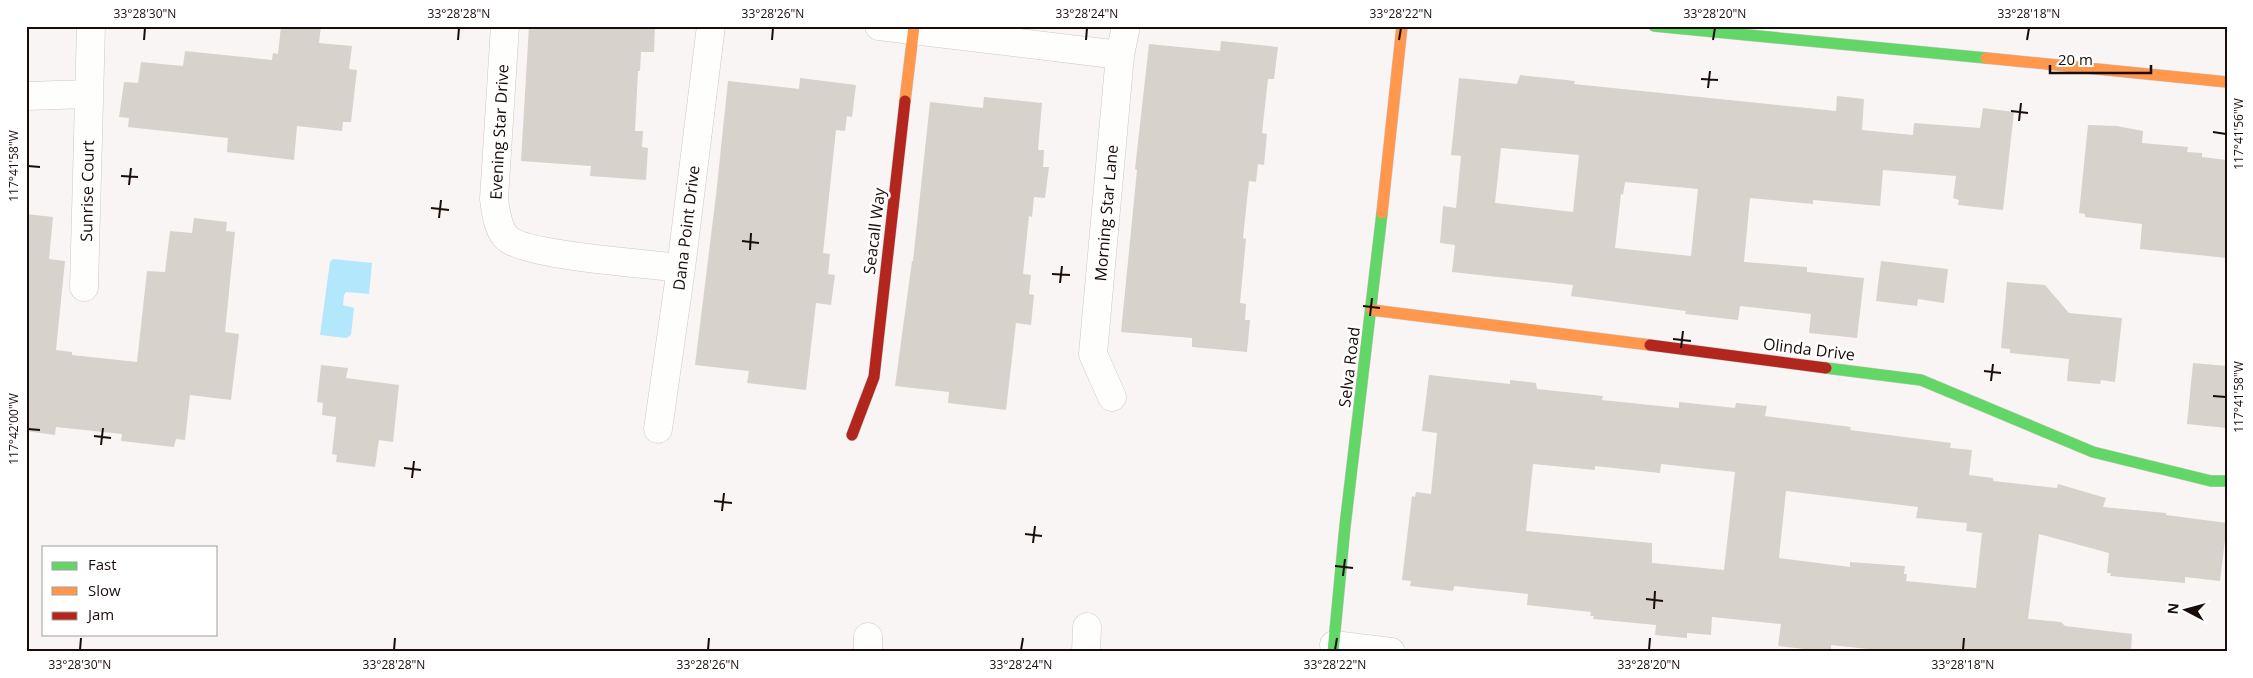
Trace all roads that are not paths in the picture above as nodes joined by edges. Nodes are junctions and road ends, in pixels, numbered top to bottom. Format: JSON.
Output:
{"nodes":[{"id":1,"x":91,"y":26,"type":"edge"},
{"id":2,"x":505,"y":26,"type":"edge"},
{"id":3,"x":711,"y":26,"type":"edge"},
{"id":4,"x":879,"y":26,"type":"edge"},
{"id":5,"x":1126,"y":26,"type":"edge"},
{"id":6,"x":1402,"y":26,"type":"edge"},
{"id":7,"x":1654,"y":26,"type":"edge"},
{"id":8,"x":914,"y":28,"type":"edge"},
{"id":9,"x":1120,"y":55,"type":"junction"},
{"id":10,"x":2227,"y":82,"type":"edge"},
{"id":11,"x":89,"y":94,"type":"junction"},
{"id":12,"x":26,"y":96,"type":"edge"},
{"id":13,"x":681,"y":268,"type":"junction"},
{"id":14,"x":84,"y":287,"type":"dead end"},
{"id":15,"x":1372,"y":310,"type":"junction"},
{"id":16,"x":1112,"y":397,"type":"dead end"},
{"id":17,"x":658,"y":429,"type":"dead end"},
{"id":18,"x":852,"y":436,"type":"dead end"},
{"id":19,"x":2227,"y":481,"type":"edge"},
{"id":20,"x":1334,"y":648,"type":"edge"},
{"id":21,"x":1390,"y":652,"type":"edge"}],
"edges":[{"from":1,"to":11,"type":"street","name":"Sunrise Court"},
{"from":2,"to":13,"type":"street","name":"Evening Star Drive"},
{"from":3,"to":13,"type":"street","name":"Dana Point Drive"},
{"from":4,"to":8,"type":"street"},
{"from":5,"to":9,"type":"street","name":"Morning Star Lane"},
{"from":6,"to":15,"type":"street","name":"Selva Road"},
{"from":7,"to":10,"type":"street"},
{"from":8,"to":9,"type":"street"},
{"from":8,"to":18,"type":"street","name":"Seacall Way"},
{"from":9,"to":16,"type":"street","name":"Morning Star Lane"},
{"from":11,"to":12,"type":"street"},
{"from":11,"to":14,"type":"street","name":"Sunrise Court"},
{"from":13,"to":17,"type":"street","name":"Dana Point Drive"},
{"from":15,"to":19,"type":"street","name":"Olinda Drive"},
{"from":15,"to":20,"type":"street","name":"Selva Road"},
{"from":20,"to":21,"type":"street"}]}
